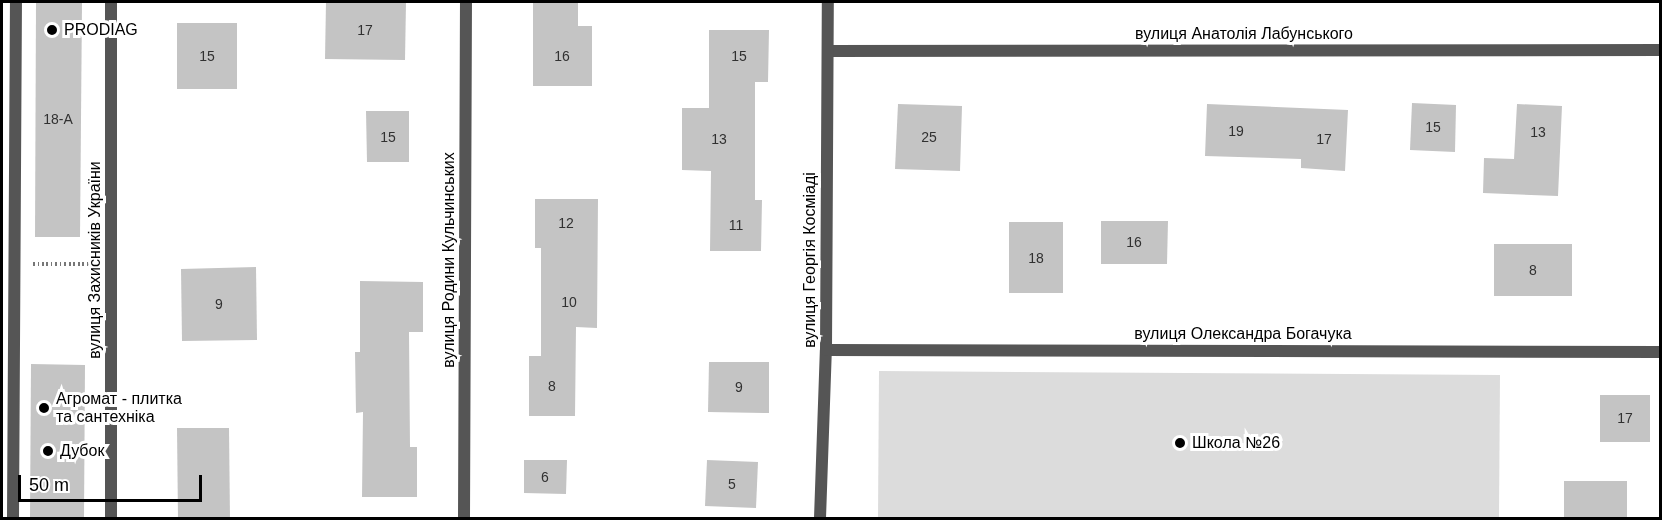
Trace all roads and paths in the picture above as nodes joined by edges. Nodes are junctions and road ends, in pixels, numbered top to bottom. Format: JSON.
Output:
{"nodes":[{"id":1,"x":16,"y":2,"type":"edge"},
{"id":2,"x":111,"y":2,"type":"edge"},
{"id":3,"x":466,"y":2,"type":"edge"},
{"id":4,"x":828,"y":2,"type":"edge"},
{"id":5,"x":1660,"y":50,"type":"edge"},
{"id":6,"x":828,"y":51,"type":"junction"},
{"id":7,"x":14,"y":263,"type":"junction"},
{"id":8,"x":111,"y":264,"type":"junction"},
{"id":9,"x":8,"y":341,"type":"edge"},
{"id":10,"x":826,"y":350,"type":"junction"},
{"id":11,"x":1660,"y":352,"type":"edge"},
{"id":12,"x":13,"y":519,"type":"edge"},
{"id":13,"x":111,"y":519,"type":"edge"},
{"id":14,"x":464,"y":519,"type":"edge"},
{"id":15,"x":820,"y":519,"type":"edge"}],
"edges":[{"from":1,"to":7,"type":"street"},
{"from":2,"to":8,"type":"street","name":"вулиця Захисників України"},
{"from":3,"to":14,"type":"street","name":"вулиця Родини Кульчинських"},
{"from":4,"to":6,"type":"street","name":"вулиця Георгія Косміаді"},
{"from":5,"to":6,"type":"street","name":"вулиця Анатолія Лабунського"},
{"from":6,"to":10,"type":"street","name":"вулиця Георгія Косміаді"},
{"from":7,"to":8,"type":"path"},
{"from":7,"to":9,"type":"street"},
{"from":8,"to":13,"type":"street","name":"вулиця Захисників України"},
{"from":9,"to":12,"type":"street"},
{"from":10,"to":11,"type":"street","name":"вулиця Олександра Богачука"},
{"from":10,"to":15,"type":"street","name":"вулиця Георгія Косміаді"}]}
